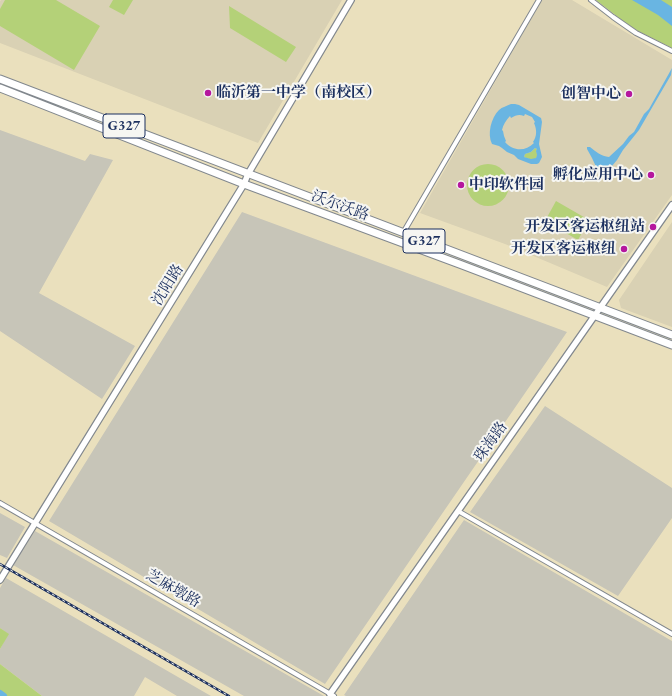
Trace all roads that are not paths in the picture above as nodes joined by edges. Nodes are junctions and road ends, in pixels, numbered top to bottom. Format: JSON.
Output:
{"nodes":[{"id":1,"x":351,"y":0,"type":"edge"},
{"id":2,"x":539,"y":0,"type":"edge"},
{"id":3,"x":591,"y":0,"type":"edge"},
{"id":4,"x":672,"y":51,"type":"edge"},
{"id":5,"x":0,"y":79,"type":"edge"},
{"id":6,"x":0,"y":88,"type":"edge"},
{"id":7,"x":248,"y":174,"type":"junction"},
{"id":8,"x":244,"y":184,"type":"junction"},
{"id":9,"x":672,"y":205,"type":"edge"},
{"id":10,"x":404,"y":233,"type":"junction"},
{"id":11,"x":600,"y":308,"type":"junction"},
{"id":12,"x":594,"y":316,"type":"junction"},
{"id":13,"x":672,"y":335,"type":"edge"},
{"id":14,"x":672,"y":346,"type":"edge"},
{"id":15,"x":0,"y":503,"type":"edge"},
{"id":16,"x":458,"y":511,"type":"junction"},
{"id":17,"x":35,"y":523,"type":"junction"},
{"id":18,"x":0,"y":580,"type":"edge"},
{"id":19,"x":672,"y":634,"type":"edge"},
{"id":20,"x":332,"y":695,"type":"edge"}],
"edges":[{"from":1,"to":7,"type":"street","name":"沈阳路"},
{"from":2,"to":10,"type":"street"},
{"from":3,"to":4,"type":"street"},
{"from":5,"to":7,"type":"highway","name":"沃尔沃路","number":"G327"},
{"from":6,"to":8,"type":"highway","name":"沃尔沃路","number":"G327"},
{"from":7,"to":8,"type":"street","name":"沈阳路"},
{"from":7,"to":10,"type":"highway","name":"沃尔沃路","number":"G327"},
{"from":8,"to":12,"type":"highway","name":"沃尔沃路","number":"G327"},
{"from":8,"to":17,"type":"street","name":"沈阳路"},
{"from":9,"to":11,"type":"street","name":"珠海路"},
{"from":10,"to":11,"type":"highway","name":"沃尔沃路","number":"G327"},
{"from":11,"to":12,"type":"street","name":"珠海路"},
{"from":11,"to":13,"type":"highway","name":"沃尔沃路","number":"G327"},
{"from":12,"to":14,"type":"highway","name":"沃尔沃路","number":"G327"},
{"from":12,"to":16,"type":"street","name":"珠海路"},
{"from":15,"to":17,"type":"street","name":"芝麻墩路"},
{"from":16,"to":19,"type":"street"},
{"from":16,"to":20,"type":"street","name":"珠海路"},
{"from":17,"to":18,"type":"street","name":"沈阳路"},
{"from":17,"to":20,"type":"street","name":"芝麻墩路"}]}
